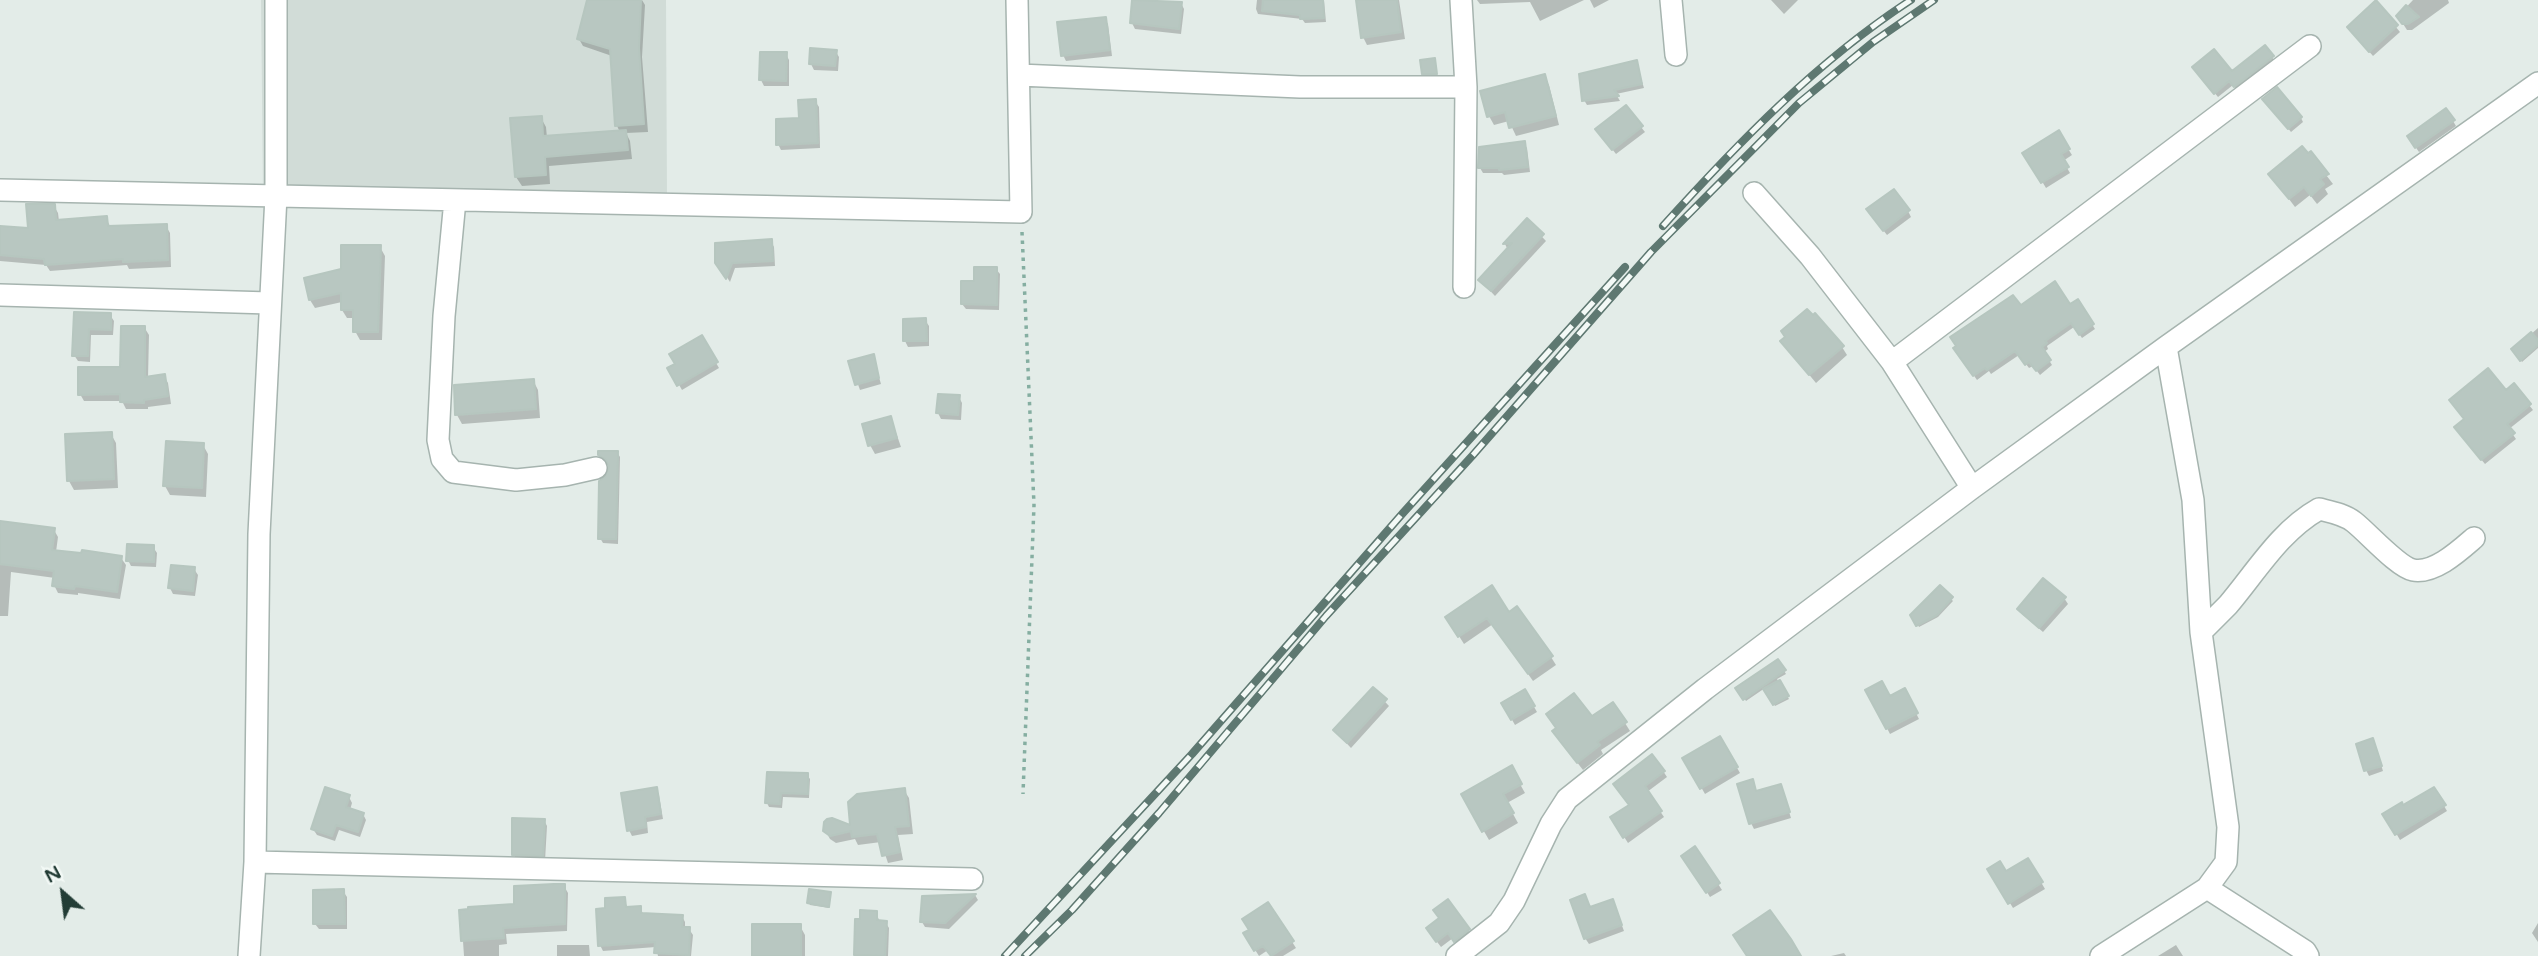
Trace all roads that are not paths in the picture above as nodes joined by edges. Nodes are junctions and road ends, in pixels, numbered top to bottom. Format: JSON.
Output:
{"nodes":[{"id":1,"x":276,"y":0,"type":"edge"},
{"id":2,"x":1017,"y":0,"type":"edge"},
{"id":3,"x":1461,"y":0,"type":"edge"},
{"id":4,"x":1671,"y":0,"type":"edge"},
{"id":5,"x":2310,"y":46,"type":"dead end"},
{"id":6,"x":1676,"y":55,"type":"dead end"},
{"id":7,"x":1019,"y":75,"type":"junction"},
{"id":8,"x":2538,"y":83,"type":"edge"},
{"id":9,"x":1466,"y":87,"type":"junction"},
{"id":10,"x":0,"y":190,"type":"edge"},
{"id":11,"x":1754,"y":193,"type":"dead end"},
{"id":12,"x":276,"y":196,"type":"junction"},
{"id":13,"x":455,"y":200,"type":"junction"},
{"id":14,"x":1464,"y":287,"type":"dead end"},
{"id":15,"x":0,"y":296,"type":"edge"},
{"id":16,"x":269,"y":303,"type":"junction"},
{"id":17,"x":2166,"y":347,"type":"junction"},
{"id":18,"x":1892,"y":362,"type":"junction"},
{"id":19,"x":596,"y":468,"type":"dead end"},
{"id":20,"x":1972,"y":488,"type":"junction"},
{"id":21,"x":2474,"y":538,"type":"dead end"},
{"id":22,"x":2201,"y":632,"type":"junction"},
{"id":23,"x":255,"y":862,"type":"junction"},
{"id":24,"x":972,"y":879,"type":"dead end"},
{"id":25,"x":2207,"y":888,"type":"junction"},
{"id":26,"x":249,"y":956,"type":"edge"},
{"id":27,"x":1457,"y":956,"type":"edge"},
{"id":28,"x":2101,"y":956,"type":"edge"},
{"id":29,"x":2308,"y":956,"type":"edge"}],
"edges":[{"from":1,"to":12,"type":"street"},
{"from":2,"to":7,"type":"street"},
{"from":3,"to":9,"type":"street"},
{"from":4,"to":6,"type":"street"},
{"from":5,"to":18,"type":"street"},
{"from":7,"to":9,"type":"street"},
{"from":7,"to":13,"type":"street"},
{"from":8,"to":17,"type":"street"},
{"from":9,"to":14,"type":"street"},
{"from":10,"to":12,"type":"street"},
{"from":11,"to":18,"type":"street"},
{"from":12,"to":13,"type":"street"},
{"from":12,"to":16,"type":"street"},
{"from":13,"to":19,"type":"street"},
{"from":15,"to":16,"type":"street"},
{"from":16,"to":23,"type":"street"},
{"from":17,"to":20,"type":"street"},
{"from":17,"to":22,"type":"street"},
{"from":18,"to":20,"type":"street"},
{"from":20,"to":27,"type":"street"},
{"from":21,"to":22,"type":"street"},
{"from":22,"to":25,"type":"street"},
{"from":23,"to":24,"type":"street"},
{"from":23,"to":26,"type":"street"},
{"from":25,"to":28,"type":"street"},
{"from":25,"to":29,"type":"street"}]}
